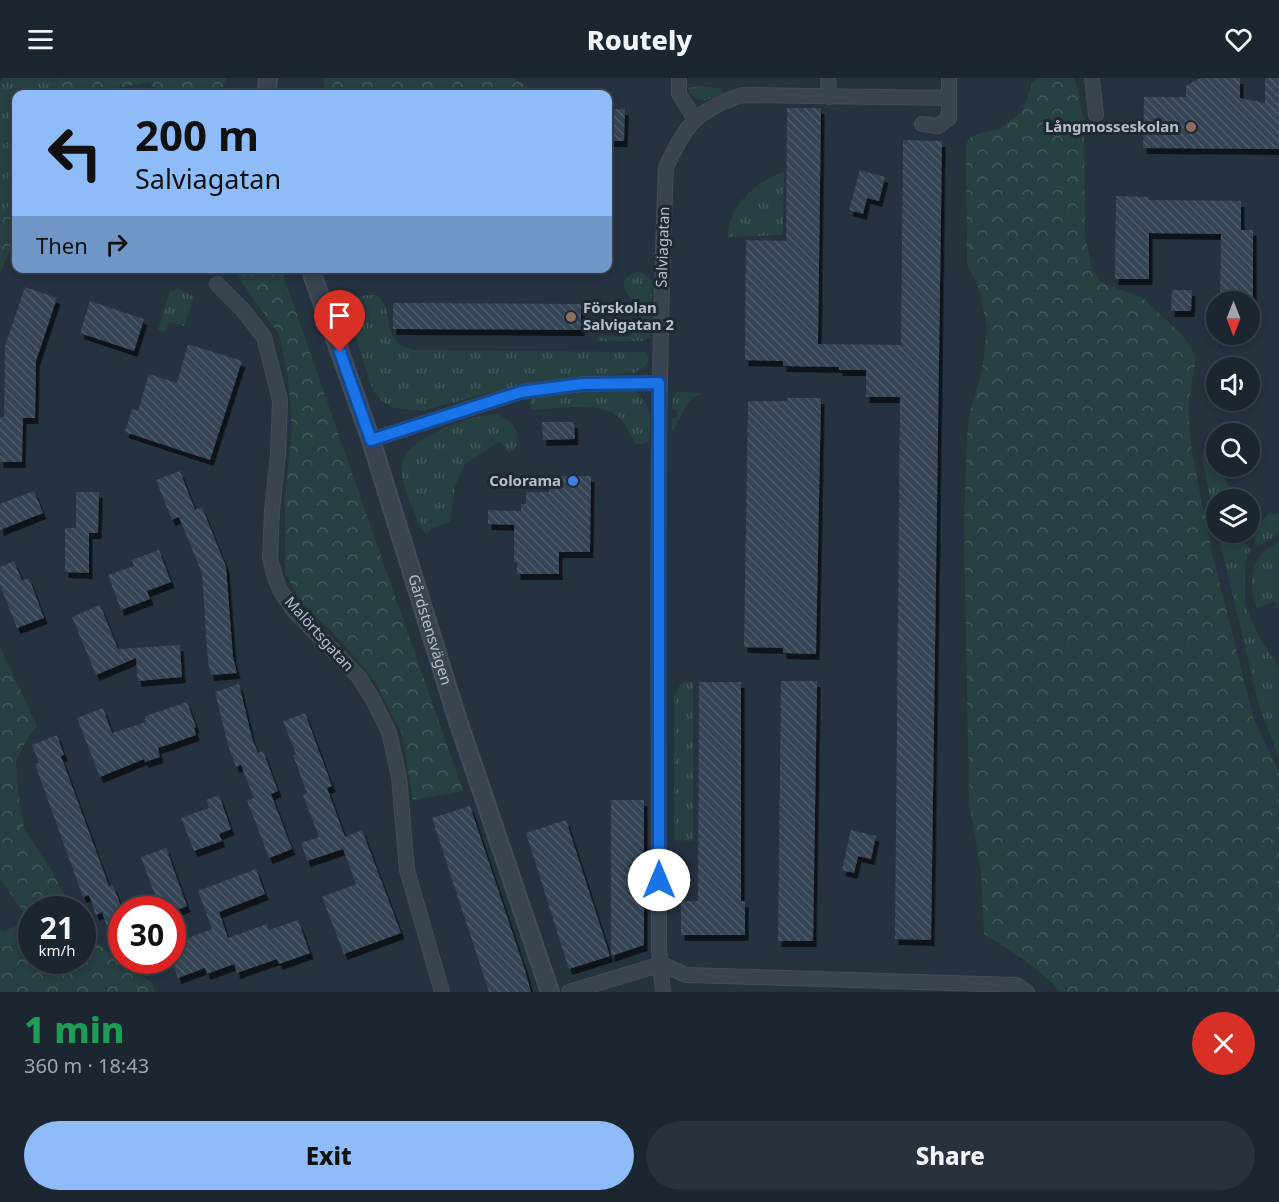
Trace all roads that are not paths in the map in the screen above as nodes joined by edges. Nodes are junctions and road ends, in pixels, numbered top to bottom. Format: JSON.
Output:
{"nodes":[{"id":1,"x":679,"y":78,"type":"edge"},
{"id":2,"x":828,"y":78,"type":"edge"},
{"id":3,"x":950,"y":78,"type":"edge"},
{"id":4,"x":1092,"y":78,"type":"edge"},
{"id":5,"x":829,"y":97,"type":"junction"},
{"id":6,"x":949,"y":99,"type":"junction"},
{"id":7,"x":1096,"y":115,"type":"dead end"},
{"id":8,"x":695,"y":119,"type":"junction"},
{"id":9,"x":922,"y":124,"type":"dead end"},
{"id":10,"x":312,"y":273,"type":"edge"},
{"id":11,"x":217,"y":284,"type":"dead end"},
{"id":12,"x":659,"y":383,"type":"junction"},
{"id":13,"x":371,"y":440,"type":"junction"},
{"id":14,"x":662,"y":964,"type":"junction"},
{"id":15,"x":442,"y":992,"type":"edge"},
{"id":16,"x":550,"y":992,"type":"edge"},
{"id":17,"x":569,"y":992,"type":"edge"},
{"id":18,"x":663,"y":992,"type":"edge"},
{"id":19,"x":1027,"y":992,"type":"edge"}],
"edges":[{"from":1,"to":8,"type":"street"},
{"from":2,"to":5,"type":"street"},
{"from":3,"to":6,"type":"street"},
{"from":4,"to":7,"type":"street"},
{"from":5,"to":6,"type":"street"},
{"from":5,"to":8,"type":"street"},
{"from":6,"to":9,"type":"street"},
{"from":8,"to":12,"type":"street","name":"Salviagatan"},
{"from":10,"to":13,"type":"street","name":"Gårdstensvägen"},
{"from":11,"to":15,"type":"street","name":"Malörtsgatan"},
{"from":12,"to":13,"type":"street"},
{"from":12,"to":14,"type":"street","name":"Salviagatan"},
{"from":13,"to":16,"type":"street","name":"Gårdstensvägen"},
{"from":14,"to":17,"type":"street"},
{"from":14,"to":18,"type":"street","name":"Salviagatan"},
{"from":14,"to":19,"type":"street"}]}
